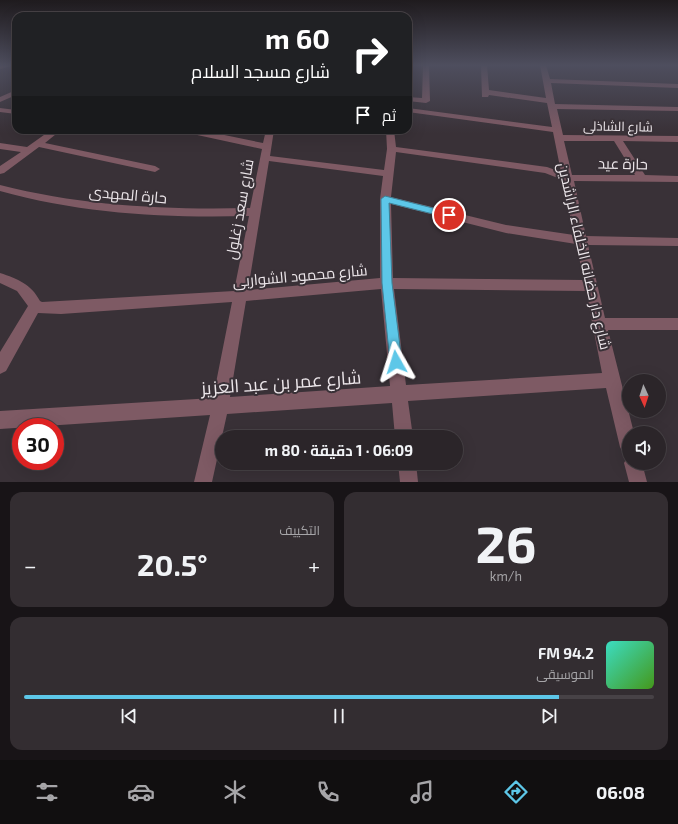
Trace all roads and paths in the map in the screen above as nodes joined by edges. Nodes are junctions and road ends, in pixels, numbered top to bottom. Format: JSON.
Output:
{"nodes":[{"id":1,"x":426,"y":87,"type":"edge"},
{"id":2,"x":485,"y":87,"type":"edge"},
{"id":3,"x":548,"y":87,"type":"edge"},
{"id":4,"x":0,"y":90,"type":"edge"},
{"id":5,"x":12,"y":92,"type":"edge"},
{"id":6,"x":12,"y":94,"type":"edge"},
{"id":7,"x":0,"y":100,"type":"edge"},
{"id":8,"x":412,"y":100,"type":"edge"},
{"id":9,"x":551,"y":104,"type":"junction"},
{"id":10,"x":678,"y":109,"type":"edge"},
{"id":11,"x":0,"y":110,"type":"edge"},
{"id":12,"x":412,"y":111,"type":"edge"},
{"id":13,"x":12,"y":112,"type":"edge"},
{"id":14,"x":52,"y":134,"type":"edge"},
{"id":15,"x":222,"y":134,"type":"edge"},
{"id":16,"x":269,"y":134,"type":"edge"},
{"id":17,"x":390,"y":134,"type":"edge"},
{"id":18,"x":558,"y":134,"type":"junction"},
{"id":19,"x":617,"y":139,"type":"junction"},
{"id":20,"x":678,"y":139,"type":"edge"},
{"id":21,"x":0,"y":146,"type":"edge"},
{"id":22,"x":34,"y":147,"type":"junction"},
{"id":23,"x":392,"y":149,"type":"junction"},
{"id":24,"x":266,"y":152,"type":"junction"},
{"id":25,"x":155,"y":169,"type":"dead end"},
{"id":26,"x":0,"y":171,"type":"edge"},
{"id":27,"x":388,"y":174,"type":"junction"},
{"id":28,"x":567,"y":178,"type":"junction"},
{"id":29,"x":642,"y":179,"type":"junction"},
{"id":30,"x":678,"y":179,"type":"edge"},
{"id":31,"x":0,"y":188,"type":"edge"},
{"id":32,"x":385,"y":199,"type":"junction"},
{"id":33,"x":255,"y":212,"type":"junction"},
{"id":34,"x":581,"y":240,"type":"junction"},
{"id":35,"x":678,"y":242,"type":"edge"},
{"id":36,"x":0,"y":278,"type":"edge"},
{"id":37,"x":387,"y":283,"type":"junction"},
{"id":38,"x":592,"y":286,"type":"junction"},
{"id":39,"x":240,"y":296,"type":"junction"},
{"id":40,"x":35,"y":306,"type":"junction"},
{"id":41,"x":600,"y":324,"type":"junction"},
{"id":42,"x":678,"y":324,"type":"edge"},
{"id":43,"x":0,"y":366,"type":"edge"},
{"id":44,"x":612,"y":380,"type":"junction"},
{"id":45,"x":400,"y":394,"type":"junction"},
{"id":46,"x":220,"y":406,"type":"junction"},
{"id":47,"x":0,"y":420,"type":"edge"},
{"id":48,"x":624,"y":426,"type":"edge"},
{"id":49,"x":403,"y":430,"type":"edge"},
{"id":50,"x":408,"y":470,"type":"edge"},
{"id":51,"x":635,"y":470,"type":"edge"},
{"id":52,"x":203,"y":482,"type":"edge"},
{"id":53,"x":409,"y":482,"type":"edge"},
{"id":54,"x":638,"y":482,"type":"edge"}],
"edges":[{"from":1,"to":8,"type":"street"},
{"from":2,"to":9,"type":"street"},
{"from":3,"to":9,"type":"street","name":"شارع دار حضانه الخلفاء الراشدين"},
{"from":4,"to":5,"type":"street"},
{"from":6,"to":7,"type":"street"},
{"from":9,"to":10,"type":"street"},
{"from":9,"to":18,"type":"street","name":"شارع دار حضانه الخلفاء الراشدين"},
{"from":11,"to":13,"type":"street"},
{"from":12,"to":18,"type":"street","name":"شارع الشاذلى"},
{"from":14,"to":22,"type":"street"},
{"from":15,"to":24,"type":"street"},
{"from":16,"to":24,"type":"street","name":"شارع سعد زغلول"},
{"from":17,"to":23,"type":"street"},
{"from":18,"to":19,"type":"street","name":"شارع الشاذلى"},
{"from":18,"to":28,"type":"street","name":"شارع دار حضانه الخلفاء الراشدين"},
{"from":19,"to":20,"type":"street","name":"شارع الشاذلى"},
{"from":19,"to":29,"type":"street"},
{"from":21,"to":22,"type":"street"},
{"from":22,"to":25,"type":"street"},
{"from":22,"to":26,"type":"street"},
{"from":23,"to":27,"type":"street"},
{"from":23,"to":28,"type":"street"},
{"from":24,"to":27,"type":"street"},
{"from":24,"to":33,"type":"street","name":"شارع سعد زغلول"},
{"from":27,"to":32,"type":"street"},
{"from":28,"to":29,"type":"street","name":"حارة عيد"},
{"from":28,"to":34,"type":"street","name":"شارع دار حضانه الخلفاء الراشدين"},
{"from":29,"to":30,"type":"street","name":"حارة عيد"},
{"from":31,"to":33,"type":"street","name":"حارة المهدى"},
{"from":32,"to":34,"type":"street"},
{"from":32,"to":37,"type":"street"},
{"from":33,"to":39,"type":"street","name":"شارع سعد زغلول"},
{"from":34,"to":35,"type":"street"},
{"from":34,"to":38,"type":"street","name":"شارع دار حضانه الخلفاء الراشدين"},
{"from":36,"to":40,"type":"street"},
{"from":37,"to":38,"type":"street","name":"شارع محمود الشواربى"},
{"from":37,"to":39,"type":"street","name":"شارع محمود الشواربى"},
{"from":37,"to":45,"type":"street"},
{"from":38,"to":41,"type":"street","name":"شارع دار حضانه الخلفاء الراشدين"},
{"from":39,"to":40,"type":"street","name":"شارع محمود الشواربى"},
{"from":39,"to":46,"type":"street","name":"شارع سعد زغلول"},
{"from":40,"to":43,"type":"street"},
{"from":41,"to":42,"type":"street"},
{"from":41,"to":44,"type":"street","name":"شارع دار حضانه الخلفاء الراشدين"},
{"from":44,"to":45,"type":"street","name":"شارع عمر بن عبد العزيز"},
{"from":44,"to":48,"type":"street","name":"شارع دار حضانه الخلفاء الراشدين"},
{"from":45,"to":46,"type":"street","name":"شارع عمر بن عبد العزيز"},
{"from":45,"to":49,"type":"street"},
{"from":46,"to":47,"type":"street","name":"شارع عمر بن عبد العزيز"},
{"from":46,"to":52,"type":"street","name":"شارع سعد زغلول"},
{"from":50,"to":53,"type":"street"},
{"from":51,"to":54,"type":"street"}]}
